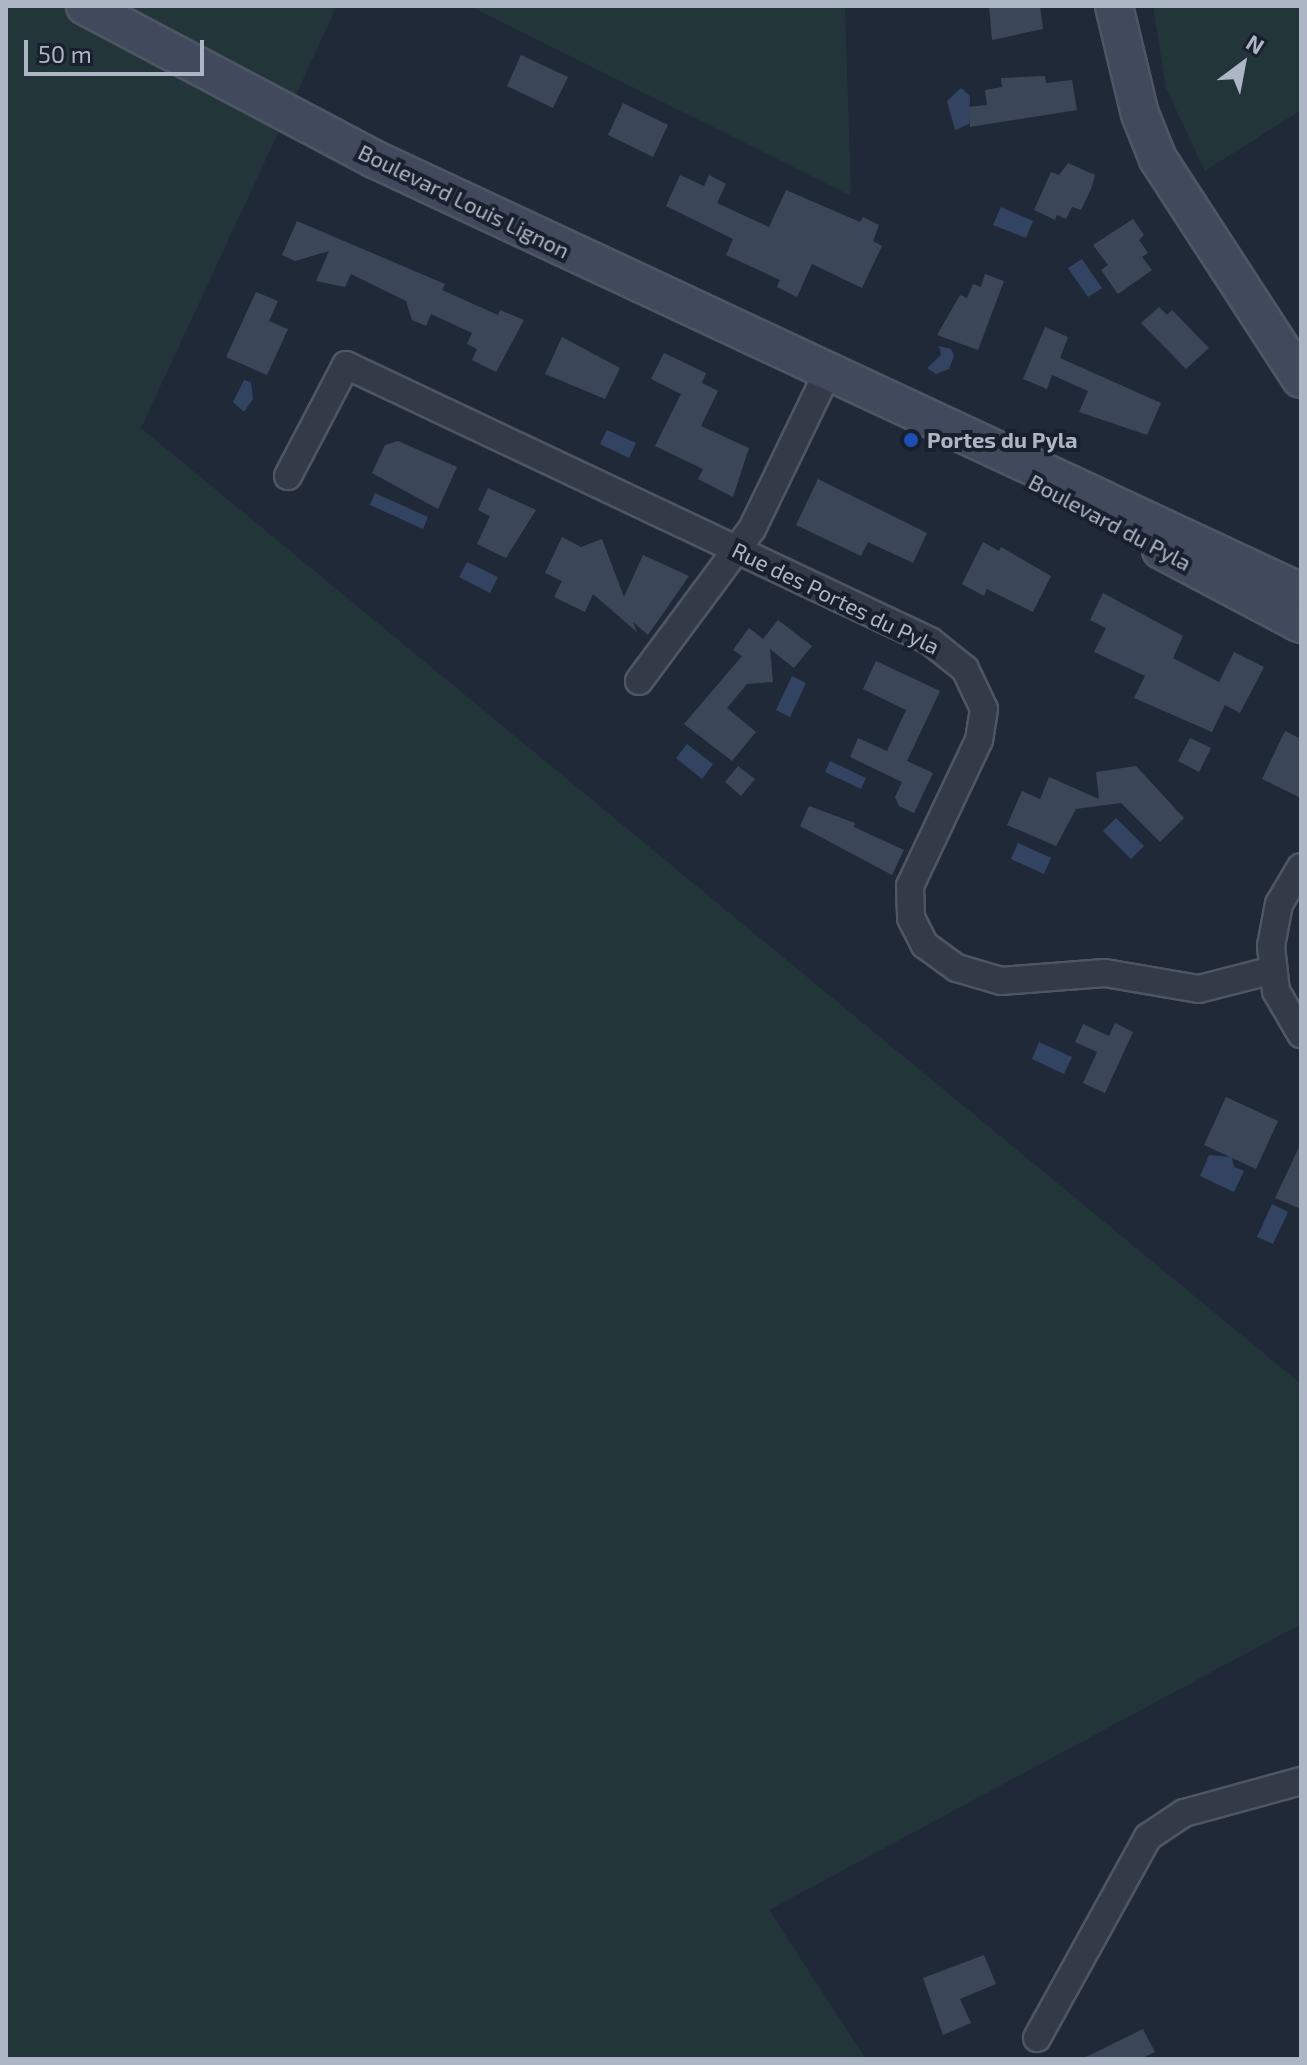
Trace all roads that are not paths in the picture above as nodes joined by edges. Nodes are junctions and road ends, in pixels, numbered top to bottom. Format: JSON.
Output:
{"nodes":[{"id":1,"x":85,"y":6,"type":"edge"},
{"id":2,"x":1114,"y":6,"type":"edge"},
{"id":3,"x":838,"y":379,"type":"junction"},
{"id":4,"x":1301,"y":379,"type":"edge"},
{"id":5,"x":288,"y":476,"type":"dead end"},
{"id":6,"x":738,"y":550,"type":"junction"},
{"id":7,"x":1301,"y":592,"type":"edge"},
{"id":8,"x":1301,"y":624,"type":"edge"},
{"id":9,"x":639,"y":681,"type":"dead end"},
{"id":10,"x":1301,"y":867,"type":"edge"},
{"id":11,"x":1273,"y":970,"type":"junction"},
{"id":12,"x":1301,"y":1034,"type":"edge"},
{"id":13,"x":1301,"y":1781,"type":"edge"},
{"id":14,"x":1037,"y":2038,"type":"dead end"}],
"edges":[{"from":1,"to":3,"type":"main road","name":"Boulevard Louis Lignon"},
{"from":2,"to":4,"type":"main road"},
{"from":3,"to":6,"type":"street"},
{"from":3,"to":7,"type":"main road","name":"Boulevard du Pyla"},
{"from":3,"to":8,"type":"main road","name":"Boulevard du Pyla"},
{"from":5,"to":6,"type":"street","name":"Rue des Portes du Pyla"},
{"from":6,"to":9,"type":"street"},
{"from":6,"to":11,"type":"street","name":"Rue des Portes du Pyla"},
{"from":10,"to":11,"type":"street"},
{"from":11,"to":12,"type":"street"},
{"from":13,"to":14,"type":"street"}]}
